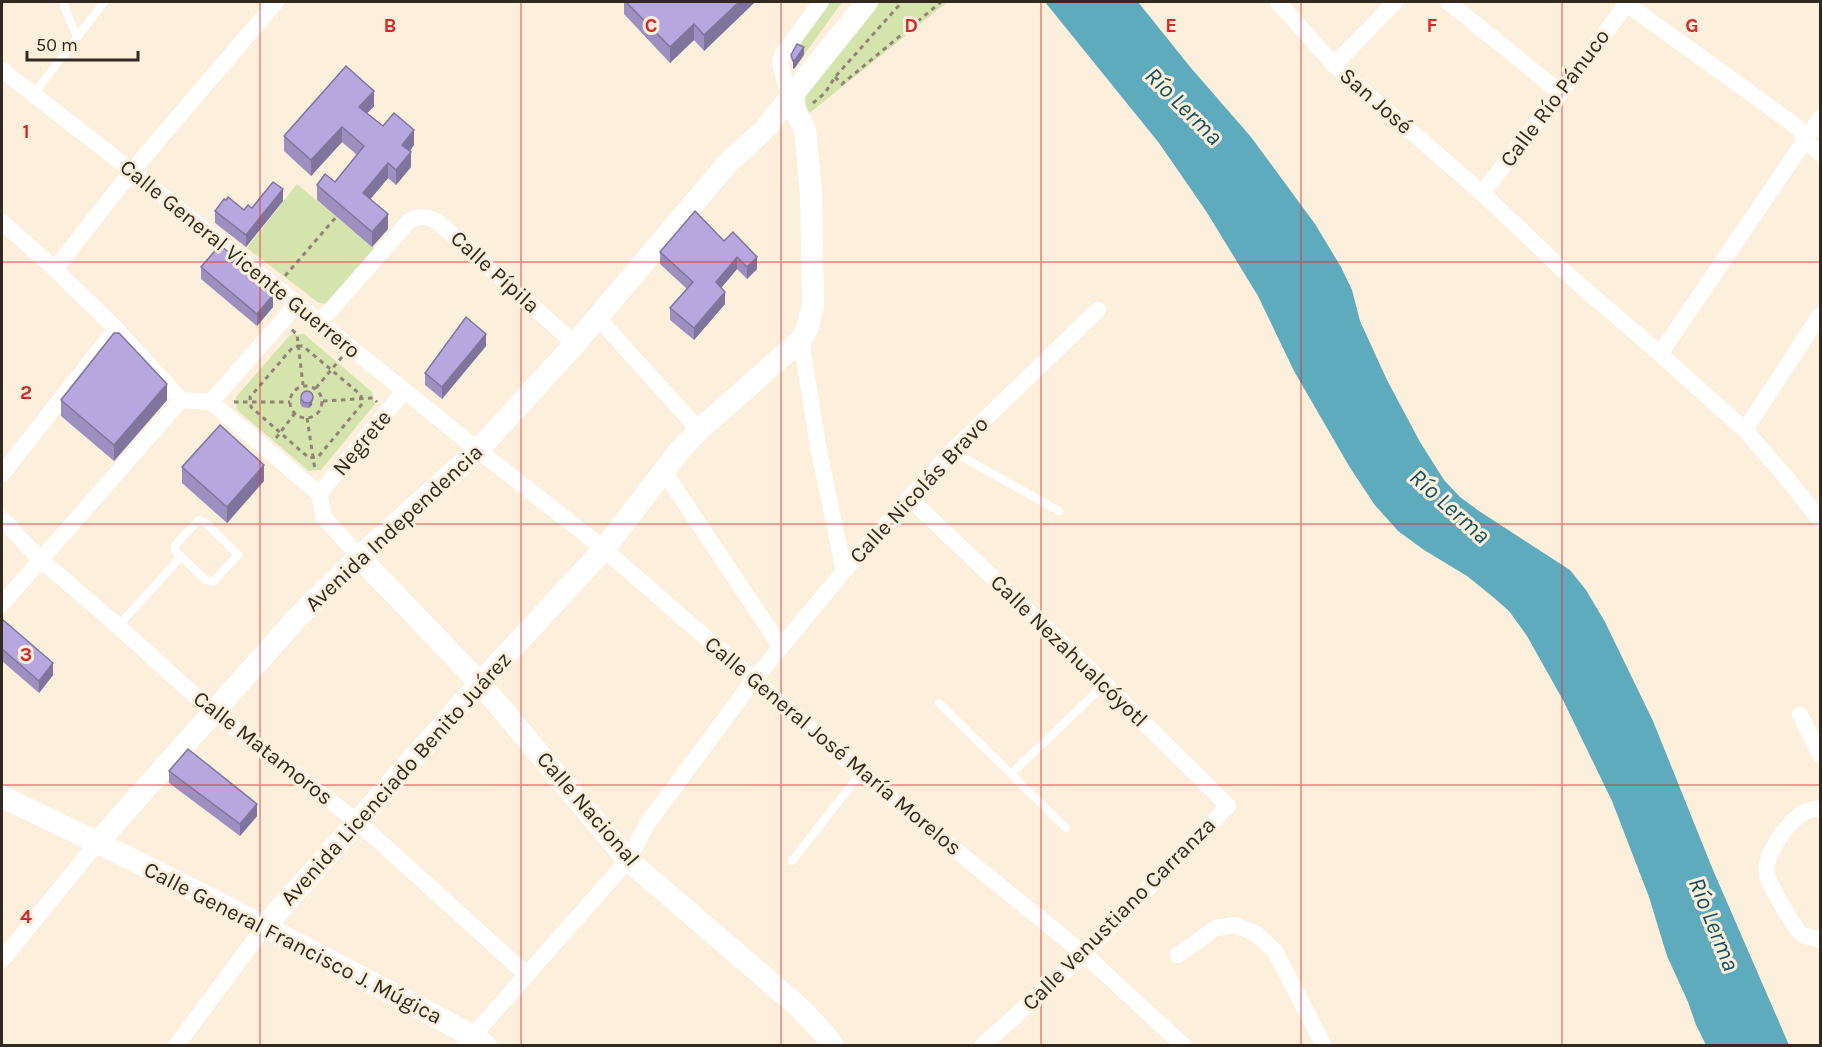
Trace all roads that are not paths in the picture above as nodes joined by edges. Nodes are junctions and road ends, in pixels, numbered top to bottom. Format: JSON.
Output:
{"nodes":[{"id":1,"x":64,"y":2,"type":"edge"},
{"id":2,"x":104,"y":2,"type":"edge"},
{"id":3,"x":276,"y":2,"type":"edge"},
{"id":4,"x":867,"y":2,"type":"edge"},
{"id":5,"x":1278,"y":2,"type":"edge"},
{"id":6,"x":1395,"y":2,"type":"edge"},
{"id":7,"x":1448,"y":2,"type":"edge"},
{"id":8,"x":1626,"y":2,"type":"edge"},
{"id":9,"x":815,"y":6,"type":"edge"},
{"id":10,"x":77,"y":37,"type":"junction"},
{"id":11,"x":1335,"y":65,"type":"junction"},
{"id":12,"x":2,"y":70,"type":"edge"},
{"id":13,"x":1561,"y":93,"type":"junction"},
{"id":14,"x":33,"y":95,"type":"junction"},
{"id":15,"x":790,"y":99,"type":"junction"},
{"id":16,"x":1821,"y":118,"type":"edge"},
{"id":17,"x":1805,"y":141,"type":"junction"},
{"id":18,"x":1821,"y":153,"type":"edge"},
{"id":19,"x":132,"y":171,"type":"junction"},
{"id":20,"x":1482,"y":193,"type":"junction"},
{"id":21,"x":2,"y":222,"type":"edge"},
{"id":22,"x":55,"y":269,"type":"junction"},
{"id":23,"x":297,"y":304,"type":"junction"},
{"id":24,"x":1098,"y":310,"type":"dead end"},
{"id":25,"x":1821,"y":315,"type":"edge"},
{"id":26,"x":597,"y":317,"type":"junction"},
{"id":27,"x":320,"y":322,"type":"junction"},
{"id":28,"x":116,"y":329,"type":"junction"},
{"id":29,"x":801,"y":339,"type":"junction"},
{"id":30,"x":575,"y":344,"type":"junction"},
{"id":31,"x":1660,"y":354,"type":"junction"},
{"id":32,"x":404,"y":391,"type":"junction"},
{"id":33,"x":181,"y":400,"type":"junction"},
{"id":34,"x":211,"y":402,"type":"junction"},
{"id":35,"x":699,"y":430,"type":"junction"},
{"id":36,"x":1745,"y":430,"type":"junction"},
{"id":37,"x":478,"y":450,"type":"junction"},
{"id":38,"x":952,"y":451,"type":"junction"},
{"id":39,"x":663,"y":470,"type":"junction"},
{"id":40,"x":2,"y":474,"type":"edge"},
{"id":41,"x":319,"y":494,"type":"junction"},
{"id":42,"x":909,"y":498,"type":"junction"},
{"id":43,"x":1059,"y":511,"type":"dead end"},
{"id":44,"x":2,"y":519,"type":"edge"},
{"id":45,"x":1821,"y":520,"type":"edge"},
{"id":46,"x":604,"y":549,"type":"junction"},
{"id":47,"x":359,"y":557,"type":"junction"},
{"id":48,"x":180,"y":558,"type":"junction"},
{"id":49,"x":40,"y":559,"type":"junction"},
{"id":50,"x":844,"y":571,"type":"junction"},
{"id":51,"x":2,"y":604,"type":"edge"},
{"id":52,"x":118,"y":626,"type":"junction"},
{"id":53,"x":781,"y":647,"type":"junction"},
{"id":54,"x":753,"y":681,"type":"junction"},
{"id":55,"x":480,"y":683,"type":"junction"},
{"id":56,"x":1105,"y":684,"type":"junction"},
{"id":57,"x":939,"y":703,"type":"dead end"},
{"id":58,"x":213,"y":712,"type":"junction"},
{"id":59,"x":1800,"y":715,"type":"dead end"},
{"id":60,"x":1821,"y":755,"type":"edge"},
{"id":61,"x":861,"y":773,"type":"junction"},
{"id":62,"x":1011,"y":774,"type":"junction"},
{"id":63,"x":2,"y":797,"type":"edge"},
{"id":64,"x":1228,"y":806,"type":"joint"},
{"id":65,"x":1821,"y":808,"type":"edge"},
{"id":66,"x":357,"y":822,"type":"junction"},
{"id":67,"x":1066,"y":828,"type":"dead end"},
{"id":68,"x":98,"y":842,"type":"junction"},
{"id":69,"x":628,"y":860,"type":"junction"},
{"id":70,"x":792,"y":861,"type":"dead end"},
{"id":71,"x":265,"y":926,"type":"junction"},
{"id":72,"x":1821,"y":940,"type":"edge"},
{"id":73,"x":1084,"y":954,"type":"junction"},
{"id":74,"x":1179,"y":955,"type":"dead end"},
{"id":75,"x":2,"y":960,"type":"edge"},
{"id":76,"x":526,"y":975,"type":"junction"},
{"id":77,"x":474,"y":1042,"type":"edge"},
{"id":78,"x":176,"y":1046,"type":"edge"},
{"id":79,"x":833,"y":1046,"type":"edge"},
{"id":80,"x":982,"y":1046,"type":"edge"},
{"id":81,"x":1184,"y":1046,"type":"edge"},
{"id":82,"x":1324,"y":1046,"type":"edge"}],
"edges":[{"from":1,"to":10,"type":"lane"},
{"from":2,"to":10,"type":"lane"},
{"from":3,"to":19,"type":"street"},
{"from":4,"to":15,"type":"street","name":"Avenida Independencia"},
{"from":5,"to":11,"type":"street","name":"San José"},
{"from":6,"to":11,"type":"street"},
{"from":7,"to":13,"type":"street"},
{"from":8,"to":13,"type":"street","name":"Calle Río Pánuco"},
{"from":8,"to":17,"type":"street"},
{"from":9,"to":15,"type":"street"},
{"from":10,"to":14,"type":"lane"},
{"from":11,"to":20,"type":"street","name":"San José"},
{"from":12,"to":14,"type":"street","name":"Calle General Vicente Guerrero"},
{"from":13,"to":20,"type":"street","name":"Calle Río Pánuco"},
{"from":14,"to":19,"type":"street","name":"Calle General Vicente Guerrero"},
{"from":15,"to":26,"type":"street","name":"Avenida Independencia"},
{"from":15,"to":29,"type":"street"},
{"from":16,"to":17,"type":"street"},
{"from":17,"to":18,"type":"street"},
{"from":17,"to":31,"type":"street"},
{"from":19,"to":22,"type":"street"},
{"from":19,"to":23,"type":"street","name":"Calle General Vicente Guerrero"},
{"from":20,"to":31,"type":"street","name":"San José"},
{"from":21,"to":22,"type":"street"},
{"from":22,"to":28,"type":"street"},
{"from":23,"to":27,"type":"street","name":"Calle General Vicente Guerrero"},
{"from":23,"to":34,"type":"street"},
{"from":24,"to":38,"type":"street","name":"Calle Nicolás Bravo"},
{"from":25,"to":36,"type":"street"},
{"from":26,"to":30,"type":"street","name":"Avenida Independencia"},
{"from":26,"to":35,"type":"street"},
{"from":27,"to":30,"type":"street","name":"Calle Pípila"},
{"from":27,"to":32,"type":"street","name":"Calle General Vicente Guerrero"},
{"from":28,"to":33,"type":"street"},
{"from":28,"to":40,"type":"street"},
{"from":29,"to":35,"type":"street","name":"Avenida Licenciado Benito Juárez"},
{"from":29,"to":50,"type":"street"},
{"from":30,"to":37,"type":"street","name":"Avenida Independencia"},
{"from":31,"to":36,"type":"street","name":"San José"},
{"from":32,"to":37,"type":"street","name":"Calle General Vicente Guerrero"},
{"from":32,"to":41,"type":"street","name":"Negrete"},
{"from":33,"to":34,"type":"street"},
{"from":33,"to":49,"type":"street"},
{"from":34,"to":41,"type":"street"},
{"from":35,"to":39,"type":"street","name":"Avenida Licenciado Benito Juárez"},
{"from":36,"to":45,"type":"street","name":"San José"},
{"from":37,"to":46,"type":"street","name":"Calle General José María Morelos"},
{"from":37,"to":47,"type":"street","name":"Avenida Independencia"},
{"from":38,"to":42,"type":"street","name":"Calle Nicolás Bravo"},
{"from":38,"to":43,"type":"lane"},
{"from":39,"to":46,"type":"street","name":"Avenida Licenciado Benito Juárez"},
{"from":39,"to":53,"type":"street"},
{"from":41,"to":47,"type":"street"},
{"from":42,"to":50,"type":"street","name":"Calle Nicolás Bravo"},
{"from":42,"to":56,"type":"street","name":"Calle Nezahualcóyotl"},
{"from":44,"to":49,"type":"street","name":"Calle Matamoros"},
{"from":46,"to":54,"type":"street","name":"Calle General José María Morelos"},
{"from":46,"to":55,"type":"street","name":"Avenida Licenciado Benito Juárez"},
{"from":47,"to":55,"type":"street","name":"Calle Nacional"},
{"from":47,"to":58,"type":"street","name":"Avenida Independencia"},
{"from":48,"to":48,"type":"lane"},
{"from":48,"to":52,"type":"lane"},
{"from":49,"to":51,"type":"street"},
{"from":49,"to":52,"type":"street","name":"Calle Matamoros"},
{"from":50,"to":53,"type":"street","name":"Calle Nicolás Bravo"},
{"from":52,"to":58,"type":"street","name":"Calle Matamoros"},
{"from":53,"to":54,"type":"street","name":"Calle Nicolás Bravo"},
{"from":54,"to":61,"type":"street","name":"Calle General José María Morelos"},
{"from":54,"to":69,"type":"street","name":"Calle Nicolás Bravo"},
{"from":55,"to":66,"type":"street","name":"Avenida Licenciado Benito Juárez"},
{"from":55,"to":69,"type":"street","name":"Calle Nacional"},
{"from":56,"to":62,"type":"lane"},
{"from":56,"to":64,"type":"street","name":"Calle Nezahualcóyotl"},
{"from":57,"to":62,"type":"lane"},
{"from":58,"to":66,"type":"street","name":"Calle Matamoros"},
{"from":58,"to":68,"type":"street","name":"Avenida Independencia"},
{"from":59,"to":60,"type":"street"},
{"from":61,"to":70,"type":"lane"},
{"from":61,"to":73,"type":"street","name":"Calle General José María Morelos"},
{"from":62,"to":67,"type":"lane"},
{"from":63,"to":68,"type":"street","name":"Calle General Francisco J. Múgica"},
{"from":64,"to":73,"type":"street","name":"Calle Venustiano Carranza"},
{"from":65,"to":72,"type":"street"},
{"from":66,"to":71,"type":"street","name":"Avenida Licenciado Benito Juárez"},
{"from":66,"to":76,"type":"street","name":"Calle Matamoros"},
{"from":68,"to":71,"type":"street","name":"Calle General Francisco J. Múgica"},
{"from":68,"to":75,"type":"street","name":"Avenida Independencia"},
{"from":69,"to":76,"type":"street","name":"Calle Nicolás Bravo"},
{"from":69,"to":79,"type":"street","name":"Calle Nacional"},
{"from":71,"to":77,"type":"street","name":"Calle General Francisco J. Múgica"},
{"from":71,"to":78,"type":"street","name":"Avenida Licenciado Benito Juárez"},
{"from":73,"to":80,"type":"street","name":"Calle Venustiano Carranza"},
{"from":73,"to":81,"type":"street","name":"Calle General José María Morelos"},
{"from":74,"to":82,"type":"street"},
{"from":76,"to":77,"type":"street","name":"Calle Nicolás Bravo"}]}
